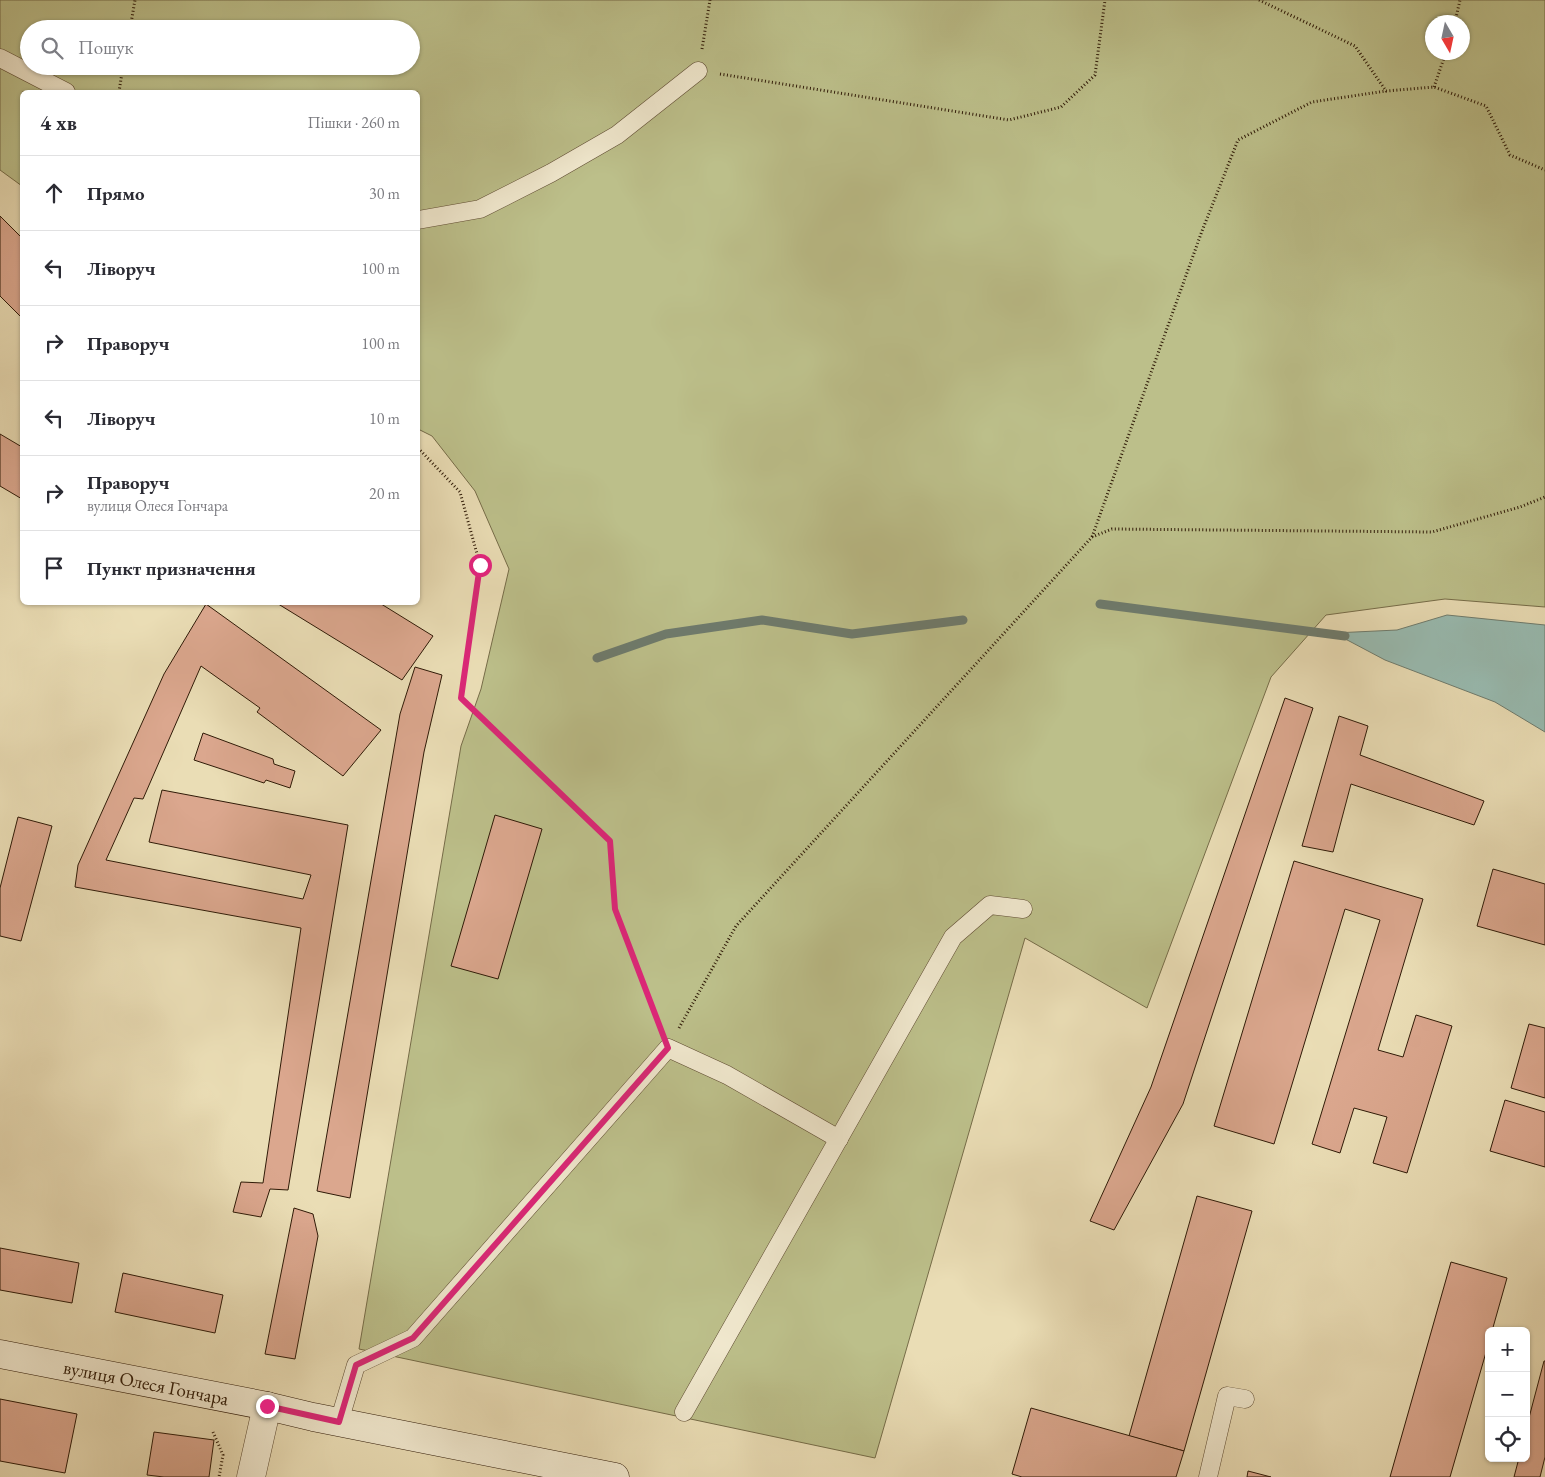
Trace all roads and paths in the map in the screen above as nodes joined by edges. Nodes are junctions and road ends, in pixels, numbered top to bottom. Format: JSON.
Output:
{"nodes":[{"id":1,"x":135,"y":0,"type":"edge"},
{"id":2,"x":710,"y":0,"type":"edge"},
{"id":3,"x":1105,"y":0,"type":"edge"},
{"id":4,"x":1259,"y":0,"type":"edge"},
{"id":5,"x":1460,"y":0,"type":"edge"},
{"id":6,"x":1457,"y":15,"type":"edge"},
{"id":7,"x":132,"y":20,"type":"edge"},
{"id":8,"x":0,"y":58,"type":"edge"},
{"id":9,"x":1443,"y":60,"type":"edge"},
{"id":10,"x":20,"y":68,"type":"edge"},
{"id":11,"x":698,"y":71,"type":"junction"},
{"id":12,"x":33,"y":75,"type":"edge"},
{"id":13,"x":122,"y":75,"type":"edge"},
{"id":14,"x":1434,"y":87,"type":"junction"},
{"id":15,"x":62,"y":90,"type":"edge"},
{"id":16,"x":119,"y":90,"type":"edge"},
{"id":17,"x":1386,"y":91,"type":"junction"},
{"id":18,"x":1545,"y":170,"type":"edge"},
{"id":19,"x":420,"y":220,"type":"edge"},
{"id":20,"x":420,"y":450,"type":"edge"},
{"id":21,"x":1545,"y":497,"type":"edge"},
{"id":22,"x":1092,"y":537,"type":"junction"},
{"id":23,"x":1023,"y":908,"type":"dead end"},
{"id":24,"x":668,"y":1048,"type":"junction"},
{"id":25,"x":839,"y":1139,"type":"junction"},
{"id":26,"x":0,"y":1354,"type":"edge"},
{"id":27,"x":1245,"y":1400,"type":"dead end"},
{"id":28,"x":267,"y":1406,"type":"junction"},
{"id":29,"x":684,"y":1412,"type":"dead end"},
{"id":30,"x":339,"y":1422,"type":"junction"},
{"id":31,"x":213,"y":1432,"type":"dead end"},
{"id":32,"x":219,"y":1477,"type":"edge"},
{"id":33,"x":251,"y":1477,"type":"edge"},
{"id":34,"x":615,"y":1477,"type":"edge"},
{"id":35,"x":1208,"y":1477,"type":"edge"}],
"edges":[{"from":1,"to":7,"type":"path"},
{"from":2,"to":11,"type":"path"},
{"from":3,"to":11,"type":"path"},
{"from":4,"to":17,"type":"path"},
{"from":5,"to":6,"type":"path"},
{"from":8,"to":10,"type":"lane"},
{"from":9,"to":14,"type":"path"},
{"from":11,"to":19,"type":"lane"},
{"from":12,"to":15,"type":"lane"},
{"from":13,"to":16,"type":"path"},
{"from":14,"to":17,"type":"path"},
{"from":14,"to":18,"type":"path"},
{"from":17,"to":22,"type":"path"},
{"from":20,"to":24,"type":"path"},
{"from":21,"to":22,"type":"path"},
{"from":22,"to":24,"type":"path"},
{"from":23,"to":25,"type":"lane"},
{"from":24,"to":25,"type":"lane"},
{"from":24,"to":30,"type":"lane"},
{"from":25,"to":29,"type":"lane"},
{"from":26,"to":28,"type":"main road","name":"вулиця Олеся Гончара"},
{"from":27,"to":35,"type":"lane"},
{"from":28,"to":30,"type":"main road","name":"вулиця Олеся Гончара"},
{"from":28,"to":33,"type":"main road"},
{"from":30,"to":34,"type":"main road","name":"вулиця Олеся Гончара"},
{"from":31,"to":32,"type":"path"}]}
